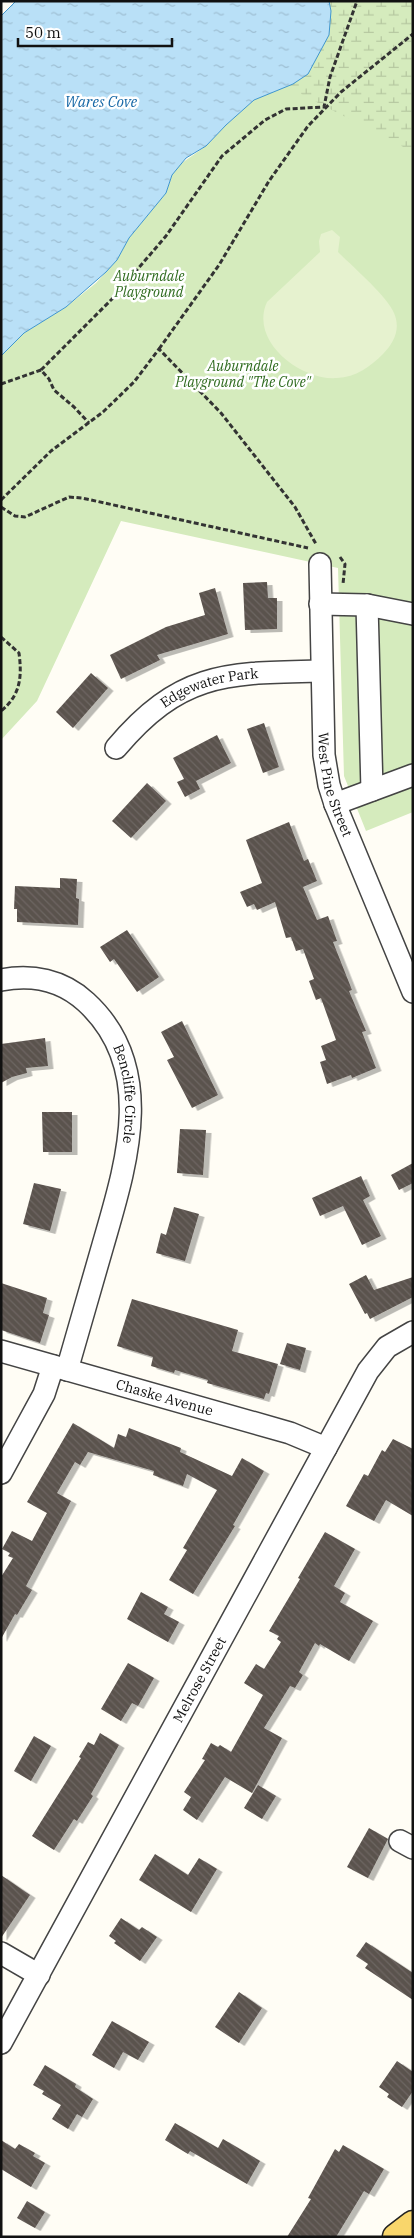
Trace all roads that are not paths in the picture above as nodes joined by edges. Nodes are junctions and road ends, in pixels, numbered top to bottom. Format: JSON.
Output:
{"nodes":[{"id":1,"x":320,"y":558,"type":"road end"},
{"id":2,"x":320,"y":604,"type":"junction"},
{"id":3,"x":367,"y":606,"type":"junction"},
{"id":4,"x":413,"y":614,"type":"edge"},
{"id":5,"x":321,"y":671,"type":"junction"},
{"id":6,"x":116,"y":748,"type":"dead end"},
{"id":7,"x":413,"y":775,"type":"edge"},
{"id":8,"x":372,"y":790,"type":"junction"},
{"id":9,"x":335,"y":804,"type":"junction"},
{"id":10,"x":1,"y":980,"type":"edge"},
{"id":11,"x":413,"y":992,"type":"edge"},
{"id":12,"x":413,"y":1332,"type":"edge"},
{"id":13,"x":1,"y":1350,"type":"edge"},
{"id":14,"x":60,"y":1368,"type":"junction"},
{"id":15,"x":326,"y":1448,"type":"junction"},
{"id":16,"x":1,"y":1473,"type":"edge"},
{"id":17,"x":1,"y":1953,"type":"edge"},
{"id":18,"x":39,"y":1975,"type":"junction"},
{"id":19,"x":1,"y":2043,"type":"edge"},
{"id":20,"x":413,"y":2224,"type":"edge"},
{"id":21,"x":396,"y":2237,"type":"edge"}],
"edges":[{"from":1,"to":2,"type":"street","name":"West Pine Street"},
{"from":2,"to":3,"type":"street"},
{"from":2,"to":5,"type":"street","name":"West Pine Street"},
{"from":3,"to":4,"type":"street"},
{"from":3,"to":8,"type":"street"},
{"from":5,"to":6,"type":"street","name":"Edgewater Park"},
{"from":5,"to":9,"type":"street","name":"West Pine Street"},
{"from":7,"to":8,"type":"street"},
{"from":8,"to":9,"type":"street"},
{"from":9,"to":11,"type":"street","name":"West Pine Street"},
{"from":10,"to":14,"type":"street","name":"Bencliffe Circle"},
{"from":12,"to":15,"type":"street","name":"Melrose Street"},
{"from":13,"to":14,"type":"street","name":"Chaske Avenue"},
{"from":14,"to":15,"type":"street","name":"Chaske Avenue"},
{"from":14,"to":16,"type":"street","name":"Bencliffe Circle"},
{"from":15,"to":18,"type":"street","name":"Melrose Street"},
{"from":17,"to":18,"type":"street"},
{"from":18,"to":19,"type":"street","name":"Melrose Street"},
{"from":20,"to":21,"type":"main road"}]}
